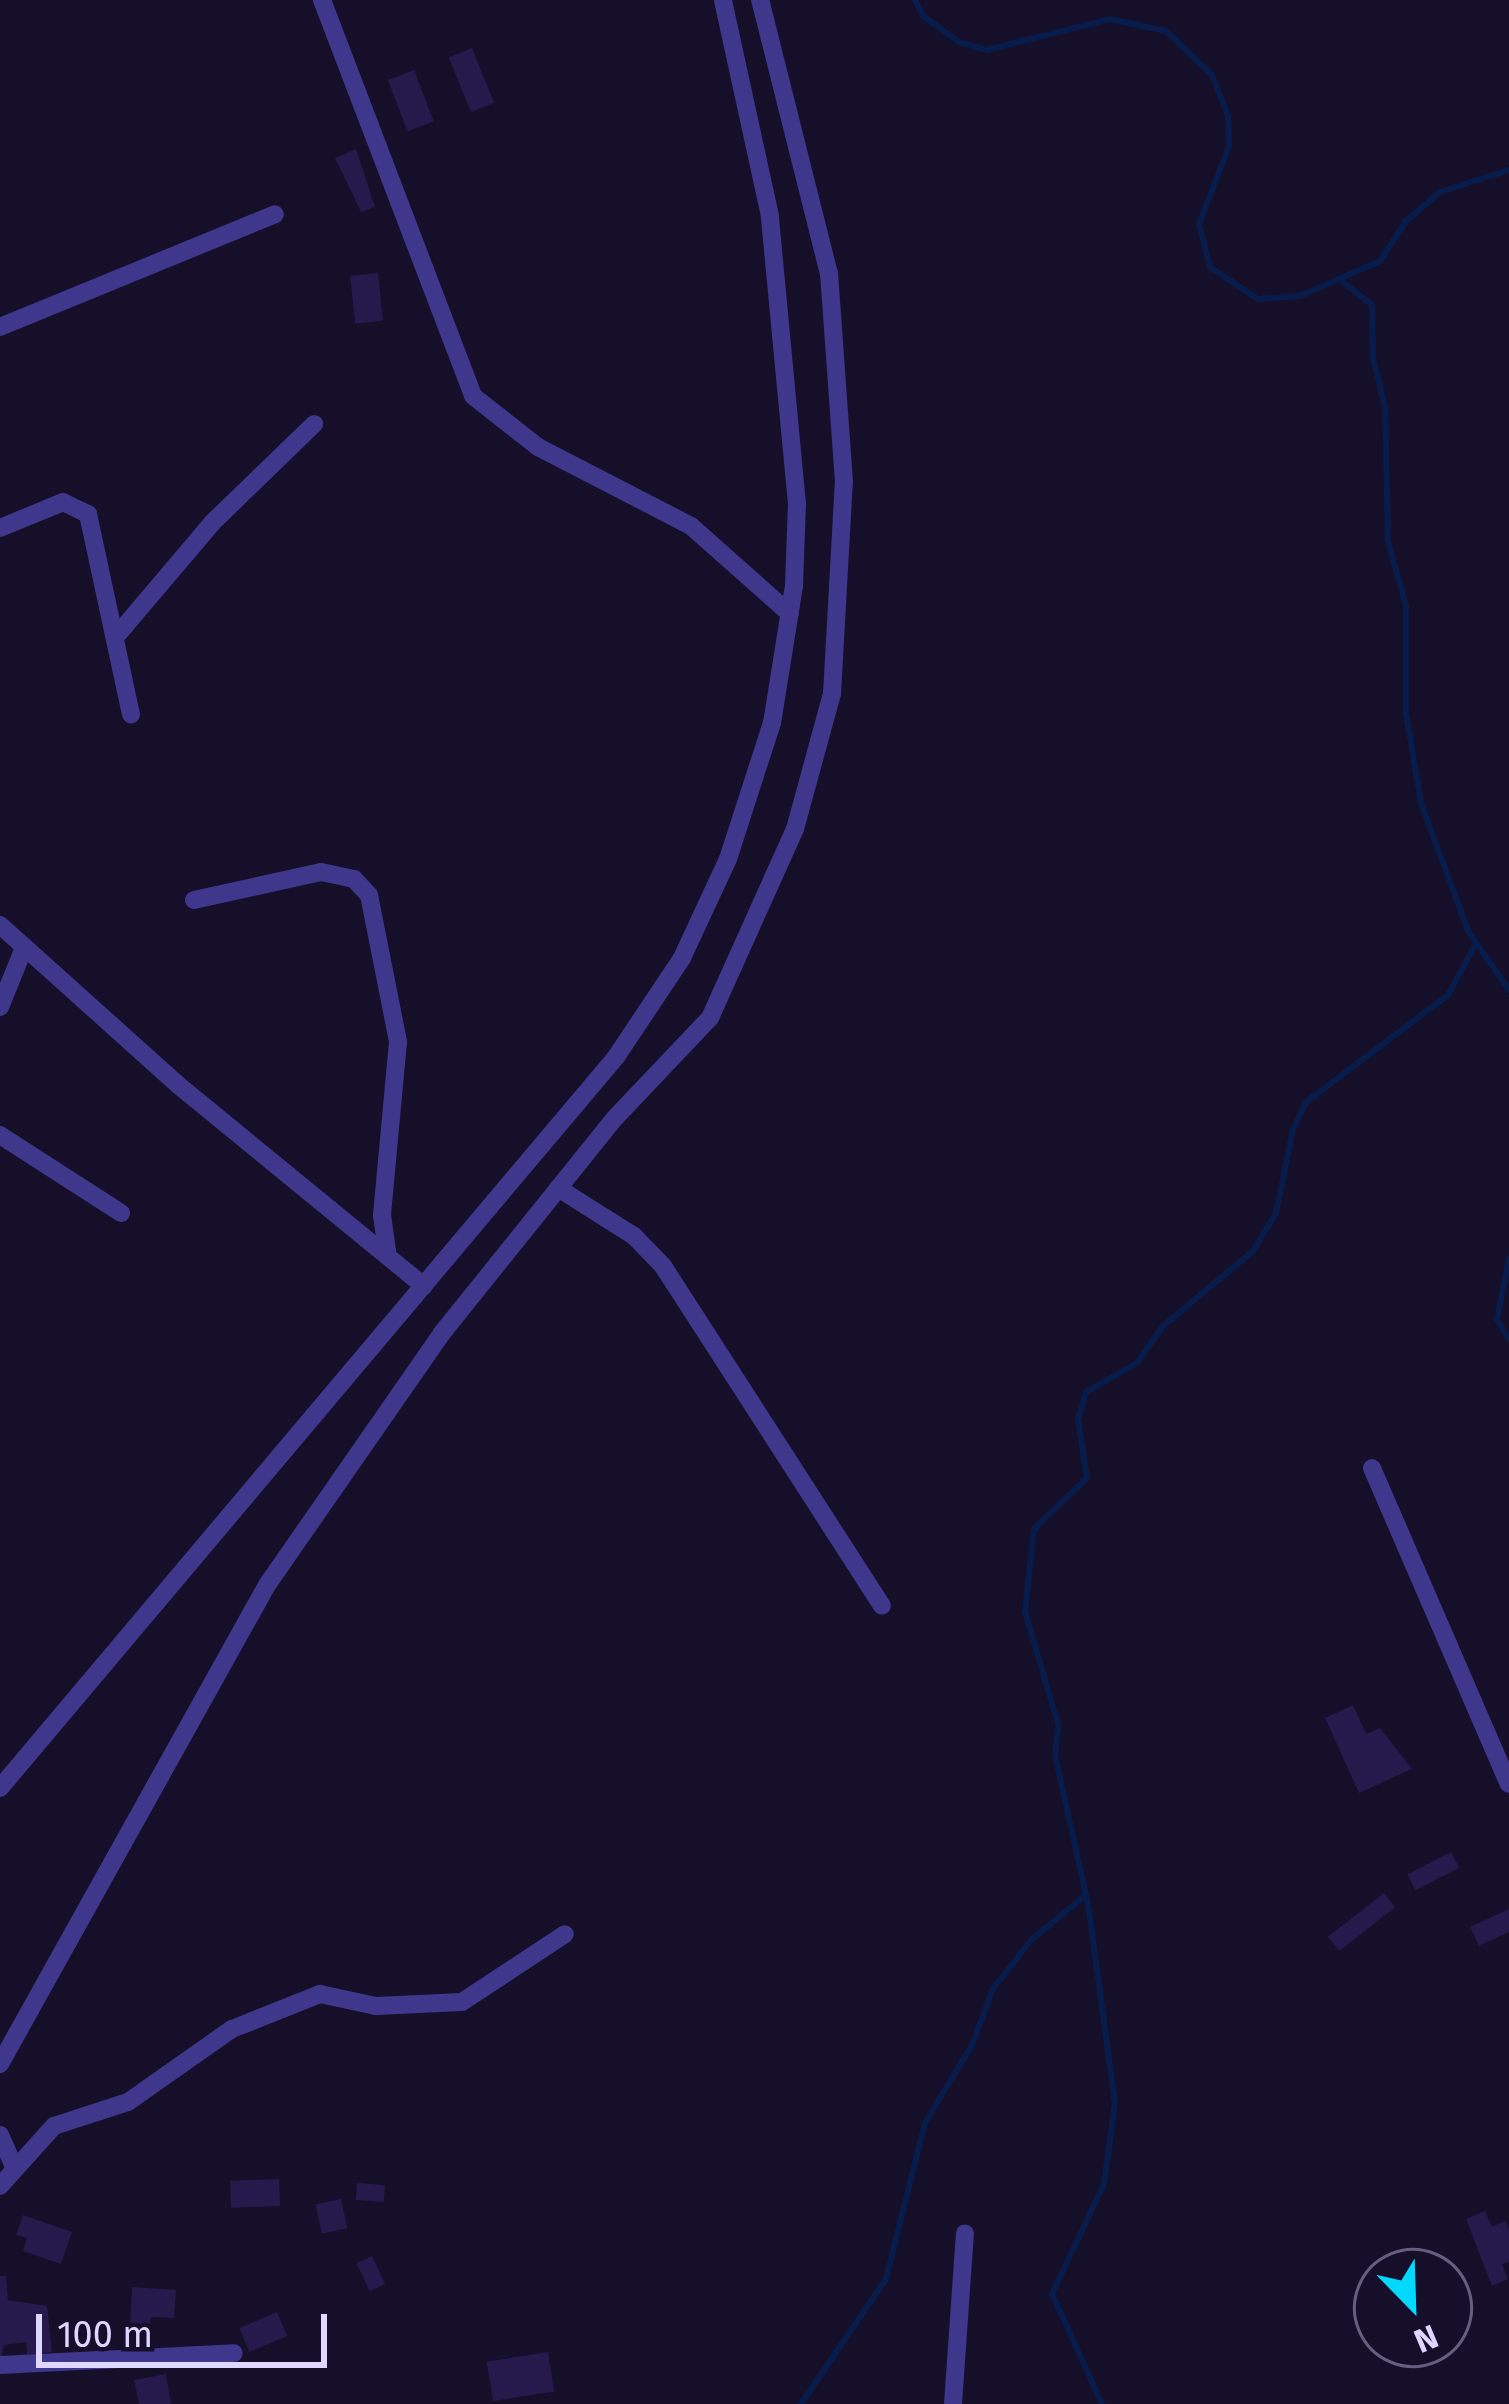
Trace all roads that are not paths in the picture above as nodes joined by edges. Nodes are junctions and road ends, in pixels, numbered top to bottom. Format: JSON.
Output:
{"nodes":[{"id":1,"x":322,"y":0,"type":"edge"},
{"id":2,"x":722,"y":0,"type":"edge"},
{"id":3,"x":760,"y":0,"type":"edge"},
{"id":4,"x":275,"y":214,"type":"dead end"},
{"id":5,"x":0,"y":327,"type":"edge"},
{"id":6,"x":314,"y":424,"type":"dead end"},
{"id":7,"x":0,"y":528,"type":"edge"},
{"id":8,"x":790,"y":614,"type":"junction"},
{"id":9,"x":118,"y":634,"type":"junction"},
{"id":10,"x":131,"y":714,"type":"dead end"},
{"id":11,"x":194,"y":900,"type":"dead end"},
{"id":12,"x":0,"y":925,"type":"edge"},
{"id":13,"x":24,"y":948,"type":"junction"},
{"id":14,"x":0,"y":1007,"type":"edge"},
{"id":15,"x":0,"y":1135,"type":"edge"},
{"id":16,"x":558,"y":1188,"type":"junction"},
{"id":17,"x":121,"y":1213,"type":"dead end"},
{"id":18,"x":387,"y":1252,"type":"junction"},
{"id":19,"x":424,"y":1286,"type":"junction"},
{"id":20,"x":1372,"y":1468,"type":"dead end"},
{"id":21,"x":881,"y":1606,"type":"dead end"},
{"id":22,"x":1509,"y":1784,"type":"edge"},
{"id":23,"x":0,"y":1788,"type":"edge"},
{"id":24,"x":566,"y":1934,"type":"dead end"},
{"id":25,"x":0,"y":2064,"type":"edge"},
{"id":26,"x":0,"y":2135,"type":"edge"},
{"id":27,"x":15,"y":2169,"type":"junction"},
{"id":28,"x":0,"y":2186,"type":"edge"},
{"id":29,"x":965,"y":2234,"type":"dead end"},
{"id":30,"x":234,"y":2353,"type":"dead end"},
{"id":31,"x":0,"y":2365,"type":"edge"},
{"id":32,"x":952,"y":2404,"type":"edge"}],
"edges":[{"from":1,"to":8,"type":"street"},
{"from":2,"to":8,"type":"street"},
{"from":3,"to":16,"type":"street"},
{"from":4,"to":5,"type":"street"},
{"from":6,"to":9,"type":"street"},
{"from":7,"to":9,"type":"street"},
{"from":8,"to":19,"type":"street"},
{"from":9,"to":10,"type":"street"},
{"from":11,"to":18,"type":"street"},
{"from":12,"to":13,"type":"street"},
{"from":13,"to":14,"type":"street"},
{"from":13,"to":18,"type":"street"},
{"from":15,"to":17,"type":"street"},
{"from":16,"to":21,"type":"street"},
{"from":16,"to":25,"type":"street"},
{"from":18,"to":19,"type":"street"},
{"from":19,"to":23,"type":"street"},
{"from":20,"to":22,"type":"street"},
{"from":24,"to":27,"type":"street"},
{"from":26,"to":27,"type":"street"},
{"from":27,"to":28,"type":"street"},
{"from":29,"to":32,"type":"street"},
{"from":30,"to":31,"type":"street"}]}
